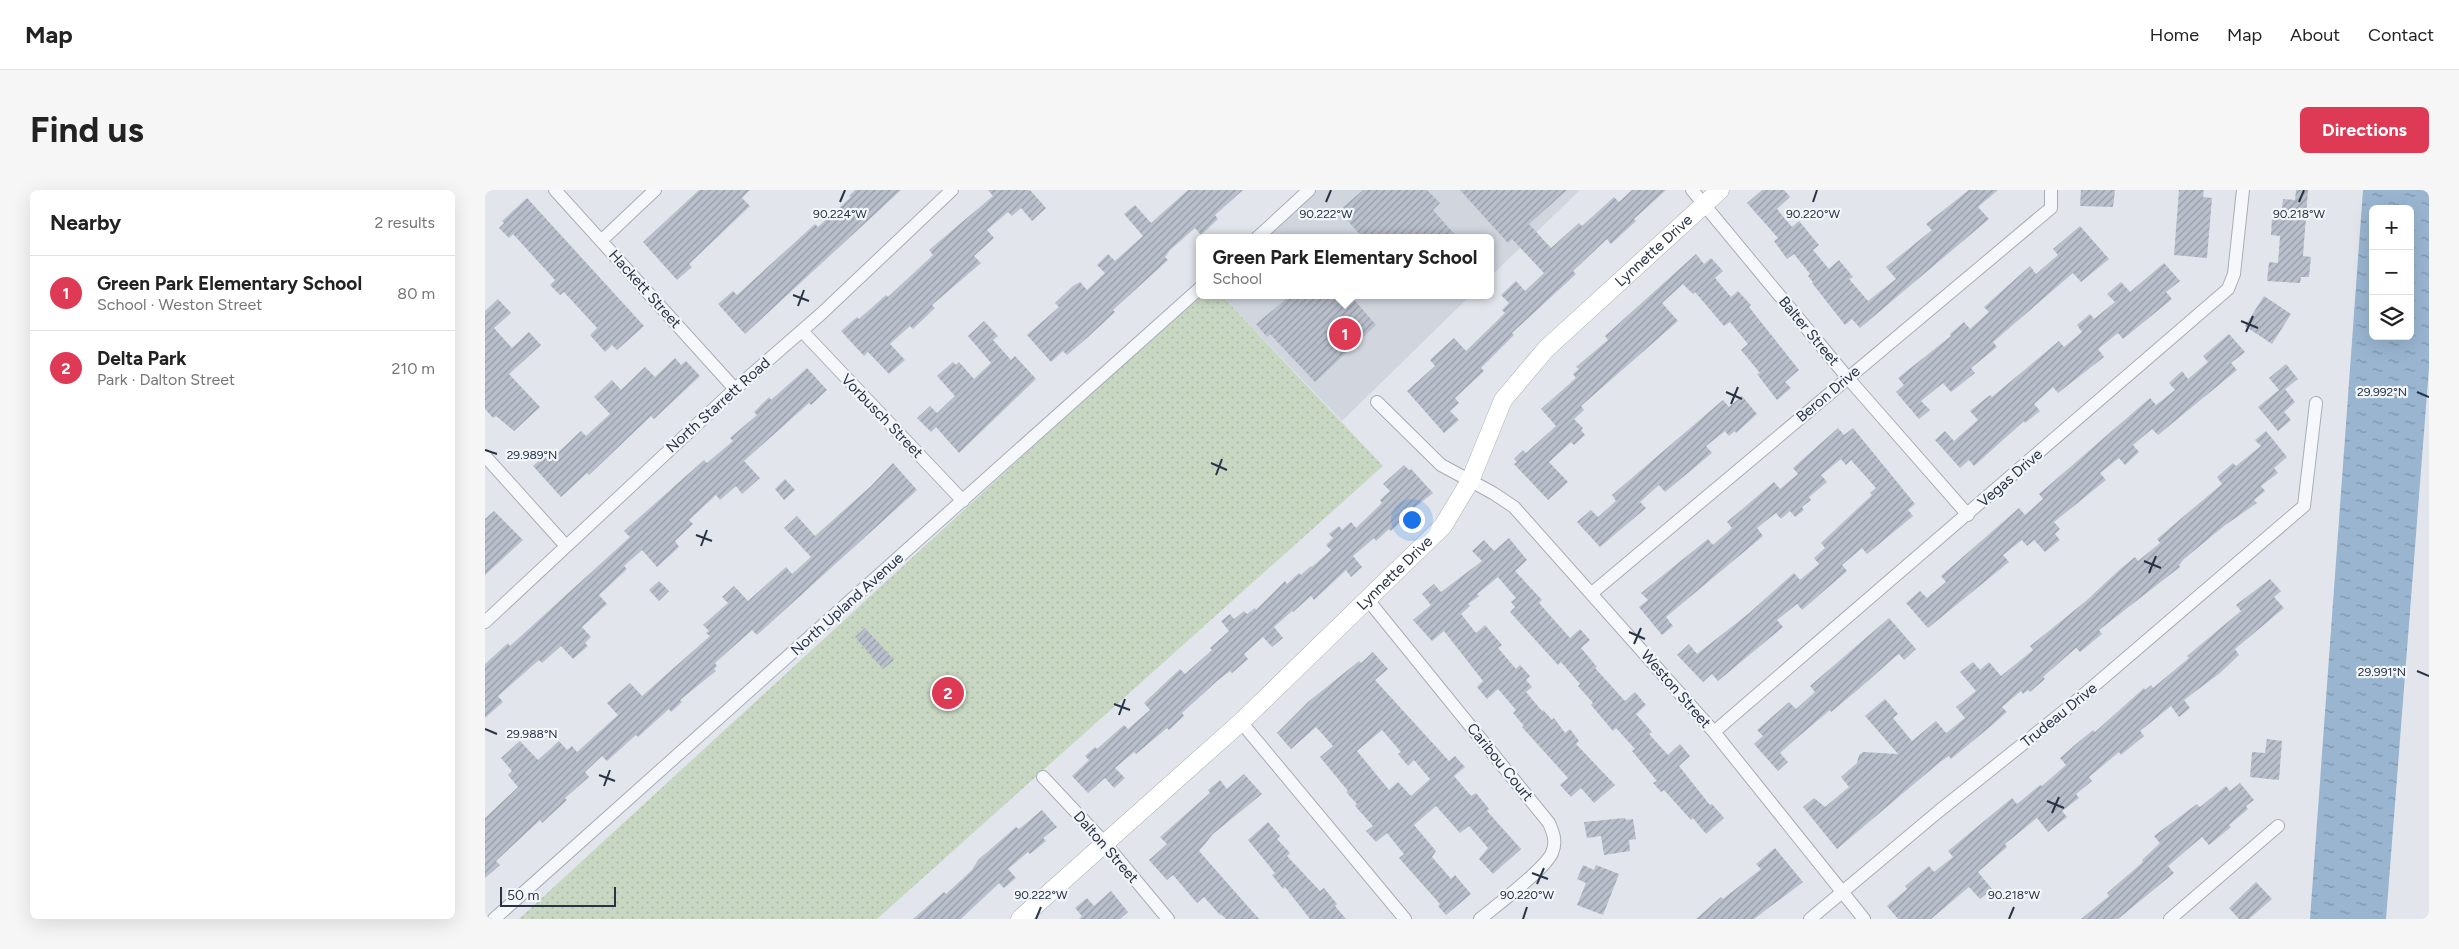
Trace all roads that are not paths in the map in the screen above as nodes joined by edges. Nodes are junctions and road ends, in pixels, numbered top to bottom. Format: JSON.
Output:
{"nodes":[{"id":1,"x":555,"y":190,"type":"edge"},
{"id":2,"x":655,"y":190,"type":"edge"},
{"id":3,"x":953,"y":190,"type":"edge"},
{"id":4,"x":1309,"y":190,"type":"edge"},
{"id":5,"x":1692,"y":190,"type":"edge"},
{"id":6,"x":1720,"y":190,"type":"edge"},
{"id":7,"x":2051,"y":190,"type":"edge"},
{"id":8,"x":2243,"y":190,"type":"edge"},
{"id":9,"x":1705,"y":204,"type":"junction"},
{"id":10,"x":1261,"y":234,"type":"edge"},
{"id":11,"x":601,"y":241,"type":"junction"},
{"id":12,"x":1196,"y":292,"type":"edge"},
{"id":13,"x":802,"y":331,"type":"junction"},
{"id":14,"x":1847,"y":377,"type":"junction"},
{"id":15,"x":735,"y":389,"type":"junction"},
{"id":16,"x":1377,"y":402,"type":"dead end"},
{"id":17,"x":2316,"y":403,"type":"dead end"},
{"id":18,"x":485,"y":456,"type":"edge"},
{"id":19,"x":1470,"y":481,"type":"junction"},
{"id":20,"x":963,"y":500,"type":"junction"},
{"id":21,"x":1968,"y":515,"type":"junction"},
{"id":22,"x":566,"y":546,"type":"junction"},
{"id":23,"x":1592,"y":593,"type":"junction"},
{"id":24,"x":1368,"y":600,"type":"junction"},
{"id":25,"x":485,"y":622,"type":"edge"},
{"id":26,"x":1241,"y":722,"type":"junction"},
{"id":27,"x":1714,"y":732,"type":"junction"},
{"id":28,"x":1043,"y":777,"type":"dead end"},
{"id":29,"x":2279,"y":826,"type":"dead end"},
{"id":30,"x":1104,"y":842,"type":"junction"},
{"id":31,"x":1841,"y":892,"type":"junction"},
{"id":32,"x":494,"y":919,"type":"edge"},
{"id":33,"x":1020,"y":919,"type":"edge"},
{"id":34,"x":1168,"y":919,"type":"edge"},
{"id":35,"x":1405,"y":919,"type":"edge"},
{"id":36,"x":1480,"y":919,"type":"edge"},
{"id":37,"x":1810,"y":919,"type":"edge"},
{"id":38,"x":1864,"y":919,"type":"edge"},
{"id":39,"x":2170,"y":919,"type":"edge"}],
"edges":[{"from":1,"to":11,"type":"street","name":"Hackett Street"},
{"from":2,"to":11,"type":"street"},
{"from":3,"to":13,"type":"street","name":"North Starrett Road"},
{"from":4,"to":10,"type":"street"},
{"from":5,"to":9,"type":"street","name":"Balter Street"},
{"from":6,"to":9,"type":"street","name":"Lynnette Drive"},
{"from":7,"to":14,"type":"street","name":"Beron Drive"},
{"from":8,"to":21,"type":"street","name":"Vegas Drive"},
{"from":9,"to":14,"type":"street","name":"Balter Street"},
{"from":9,"to":19,"type":"street","name":"Lynnette Drive"},
{"from":11,"to":15,"type":"street","name":"Hackett Street"},
{"from":12,"to":20,"type":"street","name":"North Upland Avenue"},
{"from":13,"to":15,"type":"street","name":"North Starrett Road"},
{"from":13,"to":20,"type":"street","name":"Vorbusch Street"},
{"from":14,"to":21,"type":"street","name":"Balter Street"},
{"from":14,"to":23,"type":"street","name":"Beron Drive"},
{"from":15,"to":22,"type":"street","name":"North Starrett Road"},
{"from":16,"to":19,"type":"street","name":"Weston Street"},
{"from":17,"to":31,"type":"street","name":"Trudeau Drive"},
{"from":18,"to":22,"type":"street"},
{"from":19,"to":23,"type":"street","name":"Weston Street"},
{"from":19,"to":24,"type":"street","name":"Lynnette Drive"},
{"from":20,"to":32,"type":"street","name":"North Upland Avenue"},
{"from":21,"to":27,"type":"street","name":"Vegas Drive"},
{"from":22,"to":25,"type":"street","name":"North Starrett Road"},
{"from":23,"to":27,"type":"street","name":"Weston Street"},
{"from":24,"to":26,"type":"street","name":"Lynnette Drive"},
{"from":24,"to":36,"type":"street","name":"Caribou Court"},
{"from":26,"to":30,"type":"street","name":"Lynnette Drive"},
{"from":26,"to":35,"type":"street"},
{"from":27,"to":31,"type":"street","name":"Weston Street"},
{"from":28,"to":30,"type":"street","name":"Dalton Street"},
{"from":29,"to":39,"type":"street"},
{"from":30,"to":33,"type":"street","name":"Lynnette Drive"},
{"from":30,"to":34,"type":"street","name":"Dalton Street"},
{"from":31,"to":37,"type":"street","name":"Trudeau Drive"},
{"from":31,"to":38,"type":"street","name":"Weston Street"}]}
